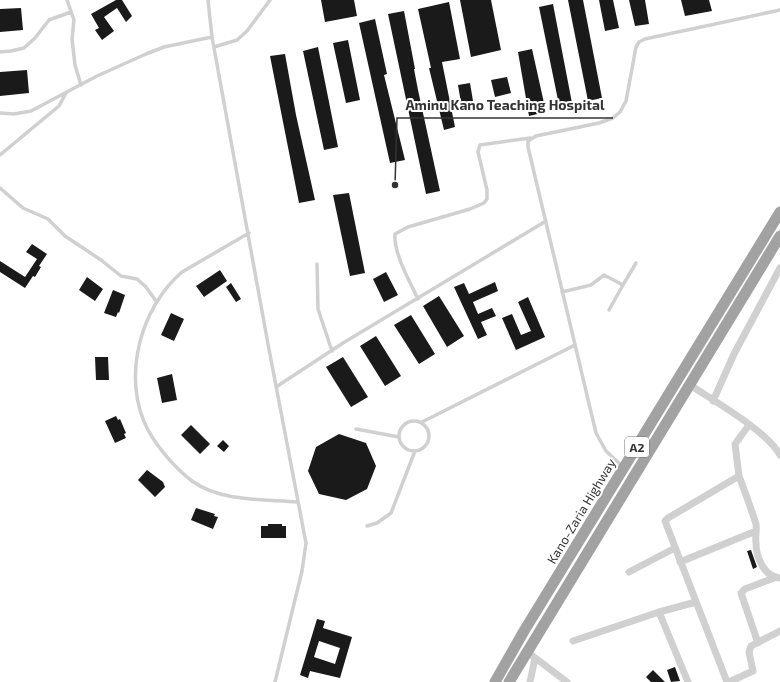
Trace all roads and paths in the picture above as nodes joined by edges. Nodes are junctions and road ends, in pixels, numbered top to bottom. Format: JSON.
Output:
{"nodes":[{"id":1,"x":67,"y":0,"type":"edge"},
{"id":2,"x":208,"y":0,"type":"edge"},
{"id":3,"x":270,"y":0,"type":"edge"},
{"id":4,"x":780,"y":10,"type":"edge"},
{"id":5,"x":72,"y":12,"type":"junction"},
{"id":6,"x":212,"y":37,"type":"junction"},
{"id":7,"x":214,"y":47,"type":"junction"},
{"id":8,"x":0,"y":52,"type":"edge"},
{"id":9,"x":81,"y":85,"type":"junction"},
{"id":10,"x":66,"y":93,"type":"junction"},
{"id":11,"x":0,"y":113,"type":"edge"},
{"id":12,"x":530,"y":138,"type":"junction"},
{"id":13,"x":0,"y":155,"type":"edge"},
{"id":14,"x":0,"y":188,"type":"edge"},
{"id":15,"x":780,"y":212,"type":"edge"},
{"id":16,"x":546,"y":221,"type":"junction"},
{"id":17,"x":249,"y":233,"type":"junction"},
{"id":18,"x":780,"y":236,"type":"edge"},
{"id":19,"x":636,"y":263,"type":"dead end"},
{"id":20,"x":317,"y":264,"type":"dead end"},
{"id":21,"x":780,"y":268,"type":"edge"},
{"id":22,"x":623,"y":285,"type":"junction"},
{"id":23,"x":562,"y":292,"type":"junction"},
{"id":24,"x":418,"y":299,"type":"junction"},
{"id":25,"x":156,"y":302,"type":"junction"},
{"id":26,"x":609,"y":310,"type":"dead end"},
{"id":27,"x":575,"y":345,"type":"junction"},
{"id":28,"x":332,"y":351,"type":"junction"},
{"id":29,"x":690,"y":385,"type":"junction"},
{"id":30,"x":276,"y":387,"type":"junction"},
{"id":31,"x":713,"y":401,"type":"junction"},
{"id":32,"x":422,"y":422,"type":"junction"},
{"id":33,"x":749,"y":425,"type":"junction"},
{"id":34,"x":356,"y":429,"type":"dead end"},
{"id":35,"x":399,"y":437,"type":"junction"},
{"id":36,"x":415,"y":451,"type":"junction"},
{"id":37,"x":780,"y":455,"type":"edge"},
{"id":38,"x":624,"y":468,"type":"junction"},
{"id":39,"x":739,"y":476,"type":"junction"},
{"id":40,"x":298,"y":502,"type":"junction"},
{"id":41,"x":366,"y":526,"type":"dead end"},
{"id":42,"x":756,"y":531,"type":"junction"},
{"id":43,"x":675,"y":548,"type":"junction"},
{"id":44,"x":680,"y":562,"type":"junction"},
{"id":45,"x":629,"y":572,"type":"dead end"},
{"id":46,"x":777,"y":578,"type":"edge"},
{"id":47,"x":696,"y":602,"type":"junction"},
{"id":48,"x":659,"y":612,"type":"junction"},
{"id":49,"x":780,"y":631,"type":"edge"},
{"id":50,"x":572,"y":641,"type":"dead end"},
{"id":51,"x":758,"y":643,"type":"junction"},
{"id":52,"x":530,"y":655,"type":"junction"},
{"id":53,"x":275,"y":682,"type":"edge"},
{"id":54,"x":495,"y":682,"type":"edge"},
{"id":55,"x":509,"y":682,"type":"edge"},
{"id":56,"x":530,"y":682,"type":"edge"},
{"id":57,"x":567,"y":682,"type":"edge"},
{"id":58,"x":688,"y":682,"type":"edge"},
{"id":59,"x":728,"y":682,"type":"edge"}],
"edges":[{"from":1,"to":5,"type":"lane"},
{"from":2,"to":6,"type":"lane"},
{"from":3,"to":7,"type":"lane"},
{"from":4,"to":12,"type":"lane"},
{"from":5,"to":8,"type":"lane"},
{"from":5,"to":9,"type":"lane"},
{"from":6,"to":7,"type":"lane"},
{"from":6,"to":9,"type":"lane"},
{"from":7,"to":17,"type":"lane"},
{"from":9,"to":10,"type":"lane"},
{"from":10,"to":11,"type":"lane"},
{"from":10,"to":13,"type":"lane"},
{"from":12,"to":16,"type":"lane"},
{"from":12,"to":24,"type":"lane"},
{"from":14,"to":25,"type":"lane"},
{"from":15,"to":38,"type":"highway","name":"Kano-Zaria Highway","number":"A2"},
{"from":16,"to":23,"type":"lane"},
{"from":16,"to":24,"type":"lane"},
{"from":17,"to":25,"type":"lane"},
{"from":17,"to":30,"type":"lane"},
{"from":18,"to":29,"type":"highway","name":"Kano-Zaria Highway","number":"A2"},
{"from":19,"to":22,"type":"lane"},
{"from":20,"to":28,"type":"lane"},
{"from":21,"to":31,"type":"street"},
{"from":22,"to":23,"type":"lane"},
{"from":22,"to":26,"type":"lane"},
{"from":23,"to":27,"type":"lane"},
{"from":24,"to":28,"type":"lane"},
{"from":25,"to":40,"type":"lane"},
{"from":27,"to":32,"type":"lane"},
{"from":27,"to":38,"type":"lane"},
{"from":28,"to":30,"type":"lane"},
{"from":29,"to":31,"type":"street"},
{"from":29,"to":52,"type":"highway","name":"Kano-Zaria Highway","number":"A2"},
{"from":30,"to":40,"type":"lane"},
{"from":31,"to":33,"type":"street"},
{"from":32,"to":35,"type":"lane"},
{"from":32,"to":36,"type":"lane"},
{"from":33,"to":37,"type":"street"},
{"from":33,"to":39,"type":"street"},
{"from":34,"to":35,"type":"lane"},
{"from":35,"to":36,"type":"lane"},
{"from":36,"to":41,"type":"lane"},
{"from":38,"to":54,"type":"highway","name":"Kano-Zaria Highway","number":"A2"},
{"from":39,"to":42,"type":"street"},
{"from":39,"to":43,"type":"street"},
{"from":40,"to":53,"type":"lane"},
{"from":42,"to":44,"type":"street"},
{"from":42,"to":46,"type":"street"},
{"from":43,"to":44,"type":"street"},
{"from":43,"to":45,"type":"street"},
{"from":44,"to":47,"type":"street"},
{"from":46,"to":51,"type":"street"},
{"from":47,"to":48,"type":"street"},
{"from":47,"to":59,"type":"street"},
{"from":48,"to":50,"type":"street"},
{"from":48,"to":58,"type":"street"},
{"from":49,"to":51,"type":"street"},
{"from":51,"to":59,"type":"street"},
{"from":52,"to":55,"type":"highway","name":"Kano-Zaria Highway","number":"A2"},
{"from":52,"to":56,"type":"street"},
{"from":52,"to":57,"type":"street"}]}
